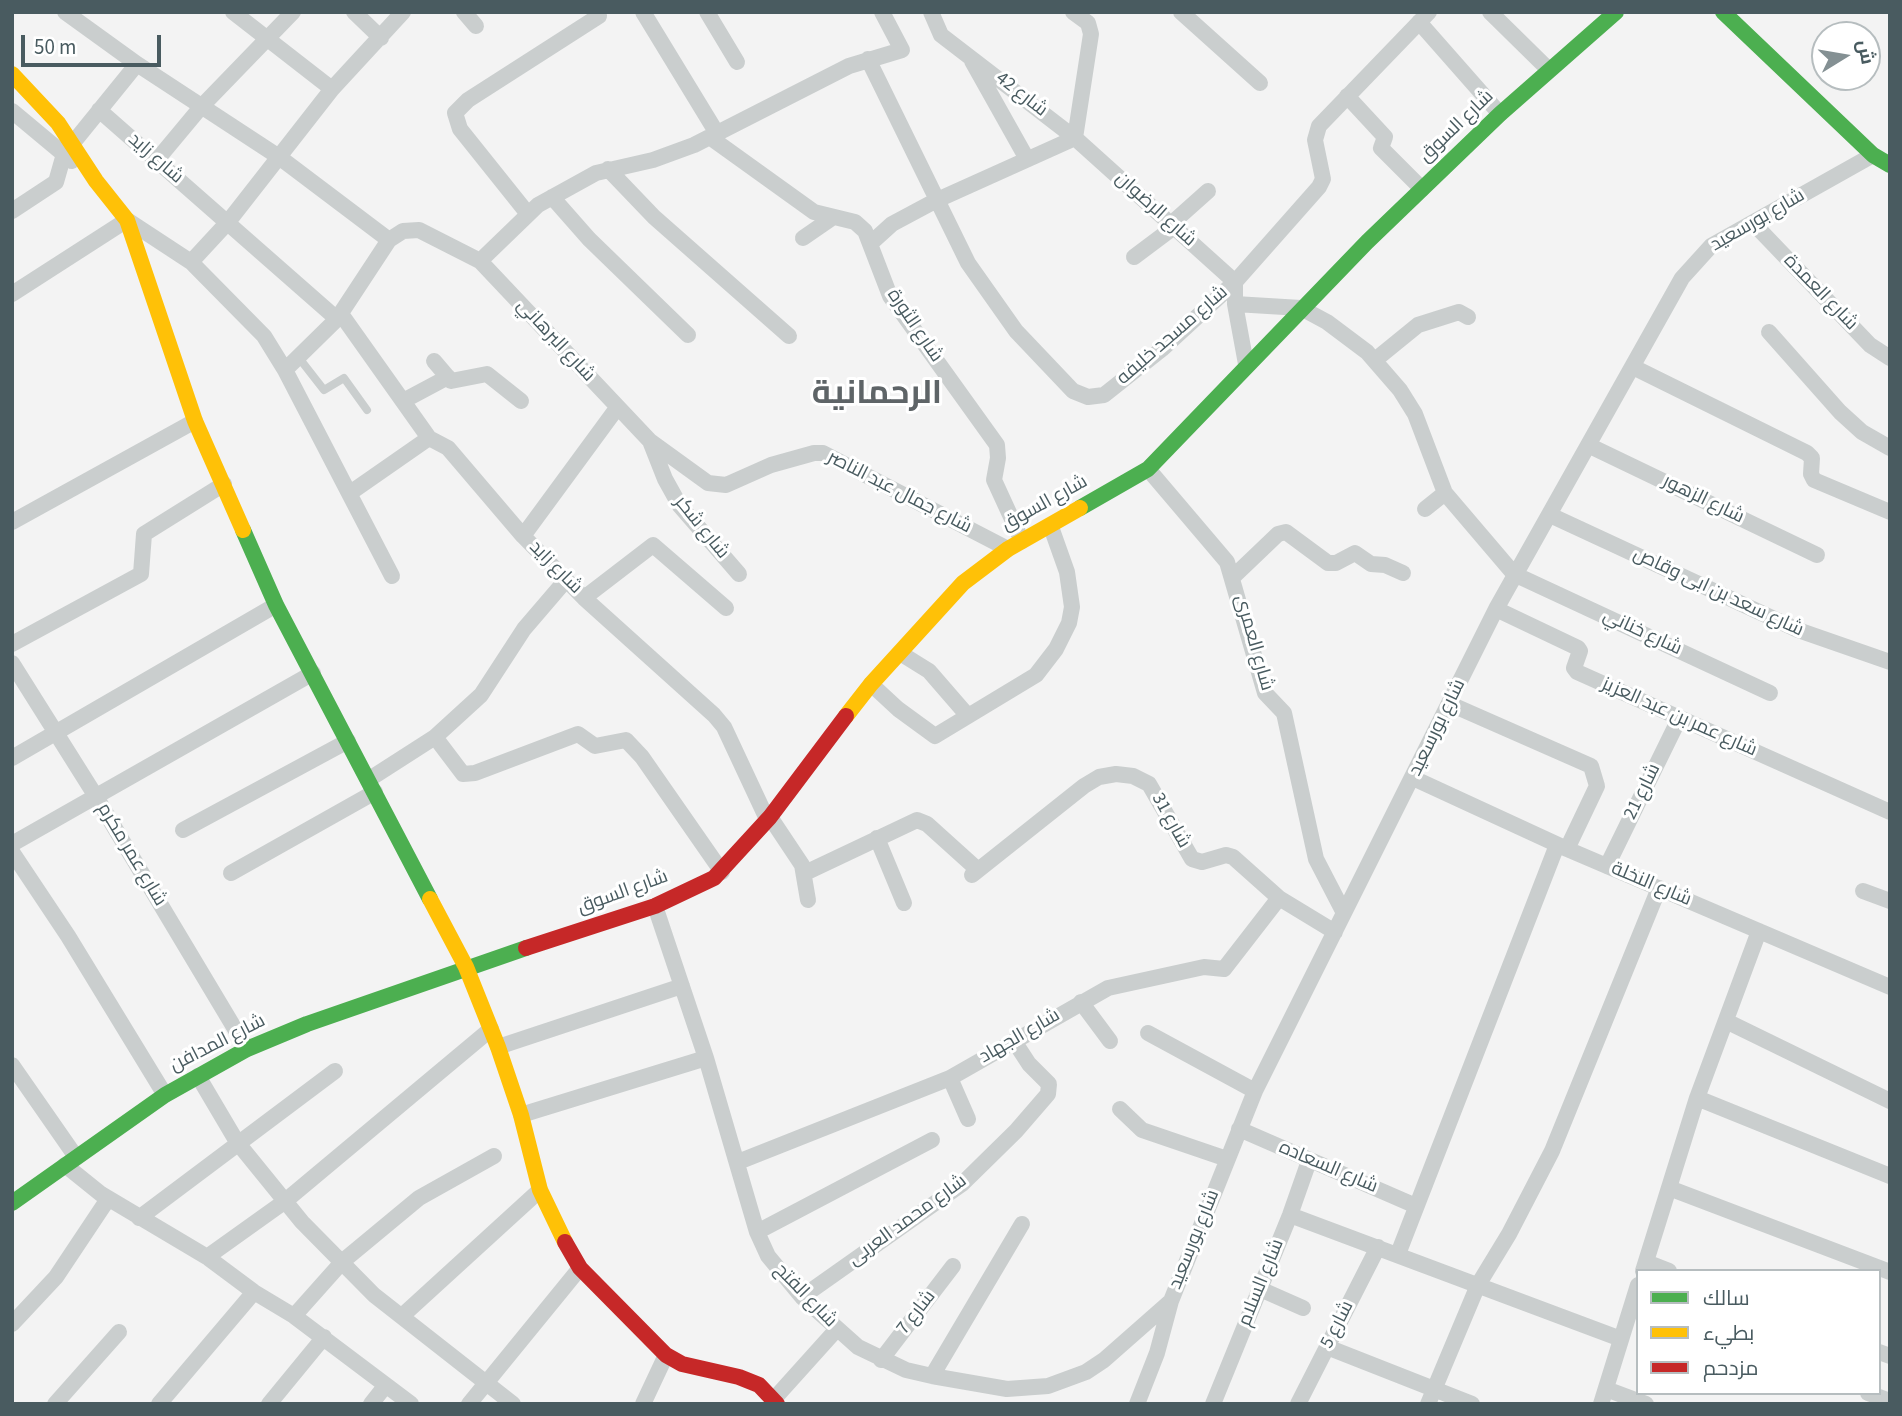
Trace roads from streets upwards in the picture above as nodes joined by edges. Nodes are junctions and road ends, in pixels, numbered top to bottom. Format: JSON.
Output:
{"nodes":[{"id":1,"x":65,"y":12,"type":"edge"},
{"id":2,"x":233,"y":12,"type":"edge"},
{"id":3,"x":293,"y":12,"type":"edge"},
{"id":4,"x":354,"y":12,"type":"edge"},
{"id":5,"x":403,"y":12,"type":"edge"},
{"id":6,"x":464,"y":12,"type":"edge"},
{"id":7,"x":643,"y":12,"type":"edge"},
{"id":8,"x":882,"y":12,"type":"edge"},
{"id":9,"x":931,"y":12,"type":"edge"},
{"id":10,"x":1181,"y":12,"type":"edge"},
{"id":11,"x":1490,"y":12,"type":"edge"},
{"id":12,"x":1616,"y":12,"type":"edge"},
{"id":13,"x":1723,"y":12,"type":"edge"},
{"id":14,"x":601,"y":13,"type":"edge"},
{"id":15,"x":712,"y":14,"type":"edge"},
{"id":16,"x":1077,"y":15,"type":"edge"},
{"id":17,"x":1424,"y":17,"type":"edge"},
{"id":18,"x":476,"y":26,"type":"dead end"},
{"id":19,"x":381,"y":38,"type":"junction"},
{"id":20,"x":265,"y":40,"type":"junction"},
{"id":21,"x":967,"y":53,"type":"junction"},
{"id":22,"x":868,"y":59,"type":"junction"},
{"id":23,"x":737,"y":62,"type":"dead end"},
{"id":24,"x":136,"y":64,"type":"junction"},
{"id":25,"x":1549,"y":70,"type":"junction"},
{"id":26,"x":12,"y":74,"type":"edge"},
{"id":27,"x":1259,"y":83,"type":"dead end"},
{"id":28,"x":332,"y":89,"type":"junction"},
{"id":29,"x":1347,"y":96,"type":"junction"},
{"id":30,"x":201,"y":107,"type":"junction"},
{"id":31,"x":99,"y":110,"type":"junction"},
{"id":32,"x":12,"y":111,"type":"edge"},
{"id":33,"x":1500,"y":114,"type":"junction"},
{"id":34,"x":714,"y":137,"type":"junction"},
{"id":35,"x":1075,"y":138,"type":"junction"},
{"id":36,"x":68,"y":149,"type":"junction"},
{"id":37,"x":1873,"y":155,"type":"junction"},
{"id":38,"x":279,"y":157,"type":"junction"},
{"id":39,"x":1027,"y":159,"type":"junction"},
{"id":40,"x":156,"y":161,"type":"junction"},
{"id":41,"x":1890,"y":165,"type":"edge"},
{"id":42,"x":608,"y":169,"type":"junction"},
{"id":43,"x":1422,"y":189,"type":"junction"},
{"id":44,"x":1208,"y":191,"type":"dead end"},
{"id":45,"x":552,"y":197,"type":"junction"},
{"id":46,"x":935,"y":201,"type":"junction"},
{"id":47,"x":12,"y":211,"type":"edge"},
{"id":48,"x":527,"y":215,"type":"junction"},
{"id":49,"x":832,"y":218,"type":"junction"},
{"id":50,"x":127,"y":220,"type":"junction"},
{"id":51,"x":229,"y":222,"type":"junction"},
{"id":52,"x":1753,"y":223,"type":"junction"},
{"id":53,"x":1173,"y":226,"type":"junction"},
{"id":54,"x":803,"y":238,"type":"dead end"},
{"id":55,"x":389,"y":240,"type":"junction"},
{"id":56,"x":871,"y":243,"type":"junction"},
{"id":57,"x":1134,"y":257,"type":"dead end"},
{"id":58,"x":480,"y":261,"type":"junction"},
{"id":59,"x":191,"y":262,"type":"junction"},
{"id":60,"x":1235,"y":282,"type":"junction"},
{"id":61,"x":12,"y":294,"type":"edge"},
{"id":62,"x":1235,"y":304,"type":"junction"},
{"id":63,"x":1301,"y":308,"type":"junction"},
{"id":64,"x":339,"y":317,"type":"junction"},
{"id":65,"x":1468,"y":317,"type":"dead end"},
{"id":66,"x":1769,"y":332,"type":"dead end"},
{"id":67,"x":688,"y":335,"type":"dead end"},
{"id":68,"x":789,"y":336,"type":"dead end"},
{"id":69,"x":1890,"y":358,"type":"edge"},
{"id":70,"x":1375,"y":359,"type":"junction"},
{"id":71,"x":434,"y":361,"type":"dead end"},
{"id":72,"x":1246,"y":364,"type":"junction"},
{"id":73,"x":1633,"y":367,"type":"junction"},
{"id":74,"x":285,"y":370,"type":"junction"},
{"id":75,"x":448,"y":377,"type":"junction"},
{"id":76,"x":403,"y":401,"type":"junction"},
{"id":77,"x":521,"y":401,"type":"dead end"},
{"id":78,"x":617,"y":408,"type":"junction"},
{"id":79,"x":195,"y":421,"type":"junction"},
{"id":80,"x":429,"y":438,"type":"junction"},
{"id":81,"x":650,"y":441,"type":"junction"},
{"id":82,"x":1590,"y":446,"type":"junction"},
{"id":83,"x":1890,"y":449,"type":"edge"},
{"id":84,"x":1148,"y":468,"type":"junction"},
{"id":85,"x":708,"y":483,"type":"joint"},
{"id":86,"x":224,"y":484,"type":"junction"},
{"id":87,"x":350,"y":493,"type":"junction"},
{"id":88,"x":1445,"y":493,"type":"junction"},
{"id":89,"x":1425,"y":509,"type":"dead end"},
{"id":90,"x":1890,"y":512,"type":"edge"},
{"id":91,"x":1550,"y":515,"type":"junction"},
{"id":92,"x":12,"y":522,"type":"edge"},
{"id":93,"x":1051,"y":527,"type":"junction"},
{"id":94,"x":523,"y":536,"type":"junction"},
{"id":95,"x":1022,"y":541,"type":"junction"},
{"id":96,"x":1007,"y":549,"type":"junction"},
{"id":97,"x":1817,"y":555,"type":"dead end"},
{"id":98,"x":1403,"y":573,"type":"dead end"},
{"id":99,"x":739,"y":574,"type":"dead end"},
{"id":100,"x":1514,"y":574,"type":"junction"},
{"id":101,"x":392,"y":576,"type":"dead end"},
{"id":102,"x":1233,"y":577,"type":"junction"},
{"id":103,"x":566,"y":580,"type":"junction"},
{"id":104,"x":583,"y":598,"type":"junction"},
{"id":105,"x":276,"y":605,"type":"junction"},
{"id":106,"x":726,"y":608,"type":"dead end"},
{"id":107,"x":1496,"y":608,"type":"junction"},
{"id":108,"x":12,"y":644,"type":"edge"},
{"id":109,"x":900,"y":653,"type":"junction"},
{"id":110,"x":1890,"y":662,"type":"edge"},
{"id":111,"x":12,"y":663,"type":"edge"},
{"id":112,"x":313,"y":673,"type":"junction"},
{"id":113,"x":871,"y":684,"type":"junction"},
{"id":114,"x":1770,"y":693,"type":"dead end"},
{"id":115,"x":1450,"y":704,"type":"junction"},
{"id":116,"x":968,"y":716,"type":"junction"},
{"id":117,"x":1679,"y":719,"type":"junction"},
{"id":118,"x":55,"y":731,"type":"junction"},
{"id":119,"x":435,"y":737,"type":"junction"},
{"id":120,"x":348,"y":741,"type":"junction"},
{"id":121,"x":12,"y":758,"type":"edge"},
{"id":122,"x":1413,"y":778,"type":"junction"},
{"id":123,"x":371,"y":786,"type":"junction"},
{"id":124,"x":95,"y":795,"type":"junction"},
{"id":125,"x":1890,"y":813,"type":"edge"},
{"id":126,"x":769,"y":818,"type":"junction"},
{"id":127,"x":183,"y":830,"type":"dead end"},
{"id":128,"x":877,"y":838,"type":"junction"},
{"id":129,"x":12,"y":844,"type":"edge"},
{"id":130,"x":1562,"y":847,"type":"junction"},
{"id":131,"x":12,"y":852,"type":"edge"},
{"id":132,"x":1608,"y":866,"type":"junction"},
{"id":133,"x":722,"y":872,"type":"junction"},
{"id":134,"x":231,"y":873,"type":"dead end"},
{"id":135,"x":805,"y":873,"type":"junction"},
{"id":136,"x":1659,"y":888,"type":"junction"},
{"id":137,"x":1863,"y":891,"type":"dead end"},
{"id":138,"x":1279,"y":898,"type":"junction"},
{"id":139,"x":808,"y":900,"type":"dead end"},
{"id":140,"x":1890,"y":901,"type":"edge"},
{"id":141,"x":904,"y":903,"type":"dead end"},
{"id":142,"x":655,"y":906,"type":"junction"},
{"id":143,"x":1344,"y":914,"type":"junction"},
{"id":144,"x":1759,"y":931,"type":"junction"},
{"id":145,"x":1335,"y":932,"type":"junction"},
{"id":146,"x":466,"y":967,"type":"junction"},
{"id":147,"x":682,"y":986,"type":"junction"},
{"id":148,"x":1890,"y":987,"type":"edge"},
{"id":149,"x":1081,"y":1002,"type":"junction"},
{"id":150,"x":1726,"y":1021,"type":"junction"},
{"id":151,"x":491,"y":1029,"type":"junction"},
{"id":152,"x":1148,"y":1033,"type":"dead end"},
{"id":153,"x":1014,"y":1041,"type":"junction"},
{"id":154,"x":1110,"y":1041,"type":"dead end"},
{"id":155,"x":498,"y":1047,"type":"junction"},
{"id":156,"x":247,"y":1049,"type":"junction"},
{"id":157,"x":706,"y":1058,"type":"junction"},
{"id":158,"x":12,"y":1065,"type":"edge"},
{"id":159,"x":335,"y":1071,"type":"dead end"},
{"id":160,"x":198,"y":1076,"type":"junction"},
{"id":161,"x":950,"y":1078,"type":"junction"},
{"id":162,"x":1255,"y":1091,"type":"junction"},
{"id":163,"x":165,"y":1096,"type":"junction"},
{"id":164,"x":1697,"y":1098,"type":"junction"},
{"id":165,"x":1890,"y":1101,"type":"edge"},
{"id":166,"x":1120,"y":1109,"type":"dead end"},
{"id":167,"x":521,"y":1115,"type":"junction"},
{"id":168,"x":968,"y":1119,"type":"dead end"},
{"id":169,"x":1239,"y":1129,"type":"junction"},
{"id":170,"x":932,"y":1140,"type":"dead end"},
{"id":171,"x":237,"y":1142,"type":"junction"},
{"id":172,"x":494,"y":1156,"type":"dead end"},
{"id":173,"x":1227,"y":1159,"type":"junction"},
{"id":174,"x":71,"y":1161,"type":"junction"},
{"id":175,"x":1309,"y":1161,"type":"junction"},
{"id":176,"x":738,"y":1162,"type":"junction"},
{"id":177,"x":1890,"y":1176,"type":"edge"},
{"id":178,"x":12,"y":1184,"type":"edge"},
{"id":179,"x":1669,"y":1188,"type":"junction"},
{"id":180,"x":540,"y":1190,"type":"junction"},
{"id":181,"x":108,"y":1199,"type":"junction"},
{"id":182,"x":18,"y":1200,"type":"edge"},
{"id":183,"x":284,"y":1202,"type":"junction"},
{"id":184,"x":1416,"y":1206,"type":"junction"},
{"id":185,"x":1290,"y":1215,"type":"junction"},
{"id":186,"x":139,"y":1218,"type":"junction"},
{"id":187,"x":1022,"y":1224,"type":"dead end"},
{"id":188,"x":757,"y":1232,"type":"junction"},
{"id":189,"x":1378,"y":1247,"type":"junction"},
{"id":190,"x":1398,"y":1254,"type":"junction"},
{"id":191,"x":207,"y":1257,"type":"junction"},
{"id":192,"x":343,"y":1261,"type":"junction"},
{"id":193,"x":953,"y":1266,"type":"dead end"},
{"id":194,"x":1645,"y":1266,"type":"edge"},
{"id":195,"x":580,"y":1268,"type":"junction"},
{"id":196,"x":1890,"y":1272,"type":"edge"},
{"id":197,"x":1478,"y":1285,"type":"junction"},
{"id":198,"x":1260,"y":1289,"type":"junction"},
{"id":199,"x":254,"y":1292,"type":"junction"},
{"id":200,"x":802,"y":1297,"type":"junction"},
{"id":201,"x":1171,"y":1301,"type":"junction"},
{"id":202,"x":1303,"y":1308,"type":"dead end"},
{"id":203,"x":1634,"y":1310,"type":"edge"},
{"id":204,"x":294,"y":1316,"type":"junction"},
{"id":205,"x":402,"y":1316,"type":"junction"},
{"id":206,"x":12,"y":1324,"type":"edge"},
{"id":207,"x":837,"y":1329,"type":"junction"},
{"id":208,"x":119,"y":1332,"type":"dead end"},
{"id":209,"x":324,"y":1337,"type":"junction"},
{"id":210,"x":1621,"y":1339,"type":"junction"},
{"id":211,"x":1327,"y":1347,"type":"junction"},
{"id":212,"x":666,"y":1355,"type":"junction"},
{"id":213,"x":881,"y":1360,"type":"junction"},
{"id":214,"x":932,"y":1377,"type":"junction"},
{"id":215,"x":485,"y":1382,"type":"junction"},
{"id":216,"x":386,"y":1385,"type":"junction"},
{"id":217,"x":1874,"y":1395,"type":"edge"},
{"id":218,"x":1603,"y":1396,"type":"edge"},
{"id":219,"x":1432,"y":1397,"type":"edge"},
{"id":220,"x":776,"y":1401,"type":"edge"},
{"id":221,"x":1890,"y":1401,"type":"edge"},
{"id":222,"x":55,"y":1404,"type":"edge"},
{"id":223,"x":159,"y":1404,"type":"edge"},
{"id":224,"x":269,"y":1404,"type":"edge"},
{"id":225,"x":371,"y":1404,"type":"edge"},
{"id":226,"x":411,"y":1404,"type":"edge"},
{"id":227,"x":468,"y":1404,"type":"edge"},
{"id":228,"x":513,"y":1404,"type":"edge"},
{"id":229,"x":643,"y":1404,"type":"edge"},
{"id":230,"x":1137,"y":1404,"type":"edge"},
{"id":231,"x":1213,"y":1404,"type":"edge"},
{"id":232,"x":1298,"y":1404,"type":"edge"},
{"id":233,"x":1472,"y":1404,"type":"edge"},
{"id":234,"x":1646,"y":1404,"type":"edge"}],
"edges":[{"from":1,"to":24,"type":"street"},
{"from":2,"to":20,"type":"street"},
{"from":3,"to":20,"type":"street"},
{"from":4,"to":19,"type":"street"},
{"from":5,"to":19,"type":"street"},
{"from":6,"to":18,"type":"street"},
{"from":7,"to":34,"type":"street"},
{"from":8,"to":22,"type":"street"},
{"from":9,"to":21,"type":"street","name":"شارع 42"},
{"from":10,"to":27,"type":"street"},
{"from":11,"to":25,"type":"street"},
{"from":12,"to":25,"type":"street","name":"شارع السوق"},
{"from":13,"to":37,"type":"street"},
{"from":14,"to":48,"type":"street"},
{"from":15,"to":23,"type":"street"},
{"from":16,"to":35,"type":"street"},
{"from":17,"to":29,"type":"street","name":"شارع مسجد خليفه"},
{"from":17,"to":33,"type":"street"},
{"from":19,"to":28,"type":"street"},
{"from":20,"to":28,"type":"street"},
{"from":20,"to":30,"type":"street"},
{"from":21,"to":35,"type":"street","name":"شارع 42"},
{"from":21,"to":39,"type":"street","name":"شارع 42"},
{"from":22,"to":34,"type":"street"},
{"from":22,"to":46,"type":"street","name":"شارع مسجد خليفه"},
{"from":24,"to":30,"type":"street"},
{"from":24,"to":31,"type":"street"},
{"from":25,"to":33,"type":"street","name":"شارع السوق"},
{"from":26,"to":36,"type":"street"},
{"from":28,"to":38,"type":"street"},
{"from":29,"to":43,"type":"street"},
{"from":29,"to":60,"type":"street","name":"شارع مسجد خليفه"},
{"from":30,"to":38,"type":"street"},
{"from":30,"to":40,"type":"street"},
{"from":31,"to":36,"type":"street"},
{"from":31,"to":40,"type":"street","name":"شارع زايد"},
{"from":32,"to":36,"type":"street"},
{"from":33,"to":43,"type":"street","name":"شارع السوق"},
{"from":34,"to":42,"type":"street"},
{"from":34,"to":49,"type":"street","name":"شارع الثورة"},
{"from":35,"to":39,"type":"street"},
{"from":35,"to":53,"type":"street","name":"شارع الرضوان"},
{"from":36,"to":47,"type":"street"},
{"from":36,"to":50,"type":"street"},
{"from":37,"to":41,"type":"street"},
{"from":37,"to":52,"type":"street","name":"شارع بورسعيد"},
{"from":38,"to":51,"type":"street"},
{"from":38,"to":55,"type":"street"},
{"from":39,"to":46,"type":"street"},
{"from":40,"to":51,"type":"street","name":"شارع زايد"},
{"from":42,"to":45,"type":"street"},
{"from":42,"to":68,"type":"street"},
{"from":43,"to":63,"type":"street","name":"شارع السوق"},
{"from":44,"to":53,"type":"street"},
{"from":45,"to":48,"type":"street"},
{"from":45,"to":67,"type":"street"},
{"from":46,"to":56,"type":"street"},
{"from":46,"to":60,"type":"street","name":"شارع مسجد خليفه"},
{"from":48,"to":58,"type":"street"},
{"from":49,"to":54,"type":"street"},
{"from":49,"to":56,"type":"street","name":"شارع الثورة"},
{"from":50,"to":59,"type":"street"},
{"from":50,"to":61,"type":"street"},
{"from":50,"to":79,"type":"street"},
{"from":51,"to":59,"type":"street"},
{"from":51,"to":64,"type":"street","name":"شارع زايد"},
{"from":52,"to":69,"type":"street","name":"شارع العمدة"},
{"from":52,"to":73,"type":"street","name":"شارع بورسعيد"},
{"from":53,"to":57,"type":"street"},
{"from":53,"to":60,"type":"street","name":"شارع الرضوان"},
{"from":55,"to":58,"type":"street","name":"شارع البرهاني"},
{"from":55,"to":64,"type":"street"},
{"from":56,"to":95,"type":"street","name":"شارع الثورة"},
{"from":58,"to":78,"type":"street","name":"شارع البرهاني"},
{"from":59,"to":74,"type":"street"},
{"from":60,"to":62,"type":"street"},
{"from":62,"to":63,"type":"street"},
{"from":62,"to":72,"type":"street"},
{"from":63,"to":70,"type":"street"},
{"from":63,"to":72,"type":"street","name":"شارع السوق"},
{"from":64,"to":74,"type":"street"},
{"from":64,"to":76,"type":"street","name":"شارع زايد"},
{"from":65,"to":70,"type":"street"},
{"from":66,"to":83,"type":"street"},
{"from":70,"to":88,"type":"street"},
{"from":71,"to":75,"type":"street"},
{"from":72,"to":84,"type":"street","name":"شارع السوق"},
{"from":73,"to":82,"type":"street","name":"شارع بورسعيد"},
{"from":73,"to":90,"type":"street"},
{"from":74,"to":87,"type":"street"},
{"from":75,"to":76,"type":"street"},
{"from":75,"to":77,"type":"street"},
{"from":76,"to":80,"type":"street","name":"شارع زايد"},
{"from":78,"to":81,"type":"street","name":"شارع البرهاني"},
{"from":78,"to":94,"type":"street"},
{"from":79,"to":86,"type":"street"},
{"from":79,"to":92,"type":"street"},
{"from":80,"to":87,"type":"street"},
{"from":80,"to":94,"type":"street","name":"شارع زايد"},
{"from":81,"to":85,"type":"street","name":"شارع البرهاني"},
{"from":81,"to":99,"type":"street","name":"شارع شكر"},
{"from":82,"to":91,"type":"street","name":"شارع بورسعيد"},
{"from":82,"to":97,"type":"street","name":"شارع الزهور"},
{"from":84,"to":93,"type":"street","name":"شارع السوق"},
{"from":84,"to":102,"type":"street","name":"شارع العمرى"},
{"from":85,"to":96,"type":"street","name":"شارع جمال عبد الناصر"},
{"from":86,"to":105,"type":"street"},
{"from":86,"to":108,"type":"street"},
{"from":87,"to":101,"type":"street"},
{"from":88,"to":89,"type":"street"},
{"from":88,"to":100,"type":"street"},
{"from":91,"to":100,"type":"street","name":"شارع بورسعيد"},
{"from":91,"to":110,"type":"street","name":"شارع سعد بن ابى وقاص"},
{"from":93,"to":95,"type":"street","name":"شارع السوق"},
{"from":93,"to":116,"type":"street"},
{"from":94,"to":103,"type":"street","name":"شارع زايد"},
{"from":95,"to":96,"type":"street","name":"شارع السوق"},
{"from":96,"to":109,"type":"street","name":"شارع السوق"},
{"from":98,"to":102,"type":"street"},
{"from":100,"to":107,"type":"street","name":"شارع بورسعيد"},
{"from":100,"to":114,"type":"street","name":"شارع خناني"},
{"from":102,"to":143,"type":"street","name":"شارع العمرى"},
{"from":103,"to":104,"type":"street","name":"شارع زايد"},
{"from":103,"to":119,"type":"street"},
{"from":104,"to":106,"type":"street"},
{"from":104,"to":126,"type":"street","name":"شارع زايد"},
{"from":105,"to":112,"type":"street"},
{"from":105,"to":118,"type":"street"},
{"from":107,"to":115,"type":"street","name":"شارع بورسعيد"},
{"from":107,"to":117,"type":"street","name":"شارع عمر بن عبد العزيز"},
{"from":109,"to":113,"type":"street","name":"شارع السوق"},
{"from":109,"to":116,"type":"street"},
{"from":111,"to":118,"type":"street","name":"شارع عمر مكرم"},
{"from":112,"to":120,"type":"street"},
{"from":112,"to":124,"type":"street"},
{"from":113,"to":116,"type":"street"},
{"from":113,"to":126,"type":"street","name":"شارع السوق"},
{"from":115,"to":122,"type":"street","name":"شارع بورسعيد"},
{"from":115,"to":130,"type":"street"},
{"from":117,"to":125,"type":"street","name":"شارع عمر بن عبد العزيز"},
{"from":117,"to":132,"type":"street","name":"شارع 21"},
{"from":118,"to":121,"type":"street"},
{"from":118,"to":124,"type":"street","name":"شارع عمر مكرم"},
{"from":119,"to":123,"type":"street"},
{"from":119,"to":133,"type":"street"},
{"from":120,"to":123,"type":"street"},
{"from":120,"to":127,"type":"street"},
{"from":122,"to":130,"type":"street","name":"شارع النخلة"},
{"from":122,"to":143,"type":"street","name":"شارع بورسعيد"},
{"from":123,"to":134,"type":"street"},
{"from":123,"to":146,"type":"street"},
{"from":124,"to":129,"type":"street"},
{"from":124,"to":156,"type":"street","name":"شارع عمر مكرم"},
{"from":126,"to":133,"type":"street","name":"شارع السوق"},
{"from":126,"to":135,"type":"street","name":"شارع زايد"},
{"from":128,"to":135,"type":"street"},
{"from":128,"to":138,"type":"street","name":"شارع 31"},
{"from":128,"to":141,"type":"street"},
{"from":130,"to":132,"type":"street","name":"شارع النخلة"},
{"from":130,"to":184,"type":"street"},
{"from":131,"to":163,"type":"street"},
{"from":132,"to":136,"type":"street","name":"شارع النخلة"},
{"from":133,"to":142,"type":"street","name":"شارع السوق"},
{"from":135,"to":139,"type":"street"},
{"from":136,"to":144,"type":"street","name":"شارع النخلة"},
{"from":136,"to":197,"type":"street"},
{"from":137,"to":140,"type":"street"},
{"from":138,"to":145,"type":"street","name":"شارع 31"},
{"from":138,"to":149,"type":"street","name":"شارع الجهاد"},
{"from":142,"to":146,"type":"street","name":"شارع السوق"},
{"from":142,"to":147,"type":"street","name":"شارع الفتح"},
{"from":143,"to":145,"type":"street","name":"شارع بورسعيد"},
{"from":144,"to":148,"type":"street","name":"شارع النخلة"},
{"from":144,"to":150,"type":"street"},
{"from":145,"to":162,"type":"street","name":"شارع بورسعيد"},
{"from":146,"to":151,"type":"street"},
{"from":146,"to":156,"type":"street","name":"شارع المدافن"},
{"from":147,"to":155,"type":"street"},
{"from":147,"to":157,"type":"street","name":"شارع الفتح"},
{"from":149,"to":153,"type":"street","name":"شارع الجهاد"},
{"from":149,"to":154,"type":"street"},
{"from":150,"to":164,"type":"street"},
{"from":150,"to":165,"type":"street"},
{"from":151,"to":155,"type":"street"},
{"from":151,"to":183,"type":"street"},
{"from":152,"to":162,"type":"street"},
{"from":153,"to":161,"type":"street","name":"شارع الجهاد"},
{"from":153,"to":200,"type":"street","name":"شارع محمد العربى"},
{"from":155,"to":167,"type":"street"},
{"from":156,"to":160,"type":"street","name":"شارع المدافن"},
{"from":157,"to":167,"type":"street"},
{"from":157,"to":176,"type":"street","name":"شارع الفتح"},
{"from":158,"to":174,"type":"street"},
{"from":159,"to":171,"type":"street"},
{"from":160,"to":163,"type":"street","name":"شارع المدافن"},
{"from":160,"to":171,"type":"street"},
{"from":161,"to":168,"type":"street"},
{"from":161,"to":176,"type":"street","name":"شارع الجهاد"},
{"from":162,"to":169,"type":"street","name":"شارع بورسعيد"},
{"from":163,"to":174,"type":"street","name":"شارع المدافن"},
{"from":164,"to":177,"type":"street"},
{"from":164,"to":179,"type":"street"},
{"from":166,"to":173,"type":"street"},
{"from":167,"to":180,"type":"street"},
{"from":169,"to":173,"type":"street","name":"شارع بورسعيد"},
{"from":169,"to":175,"type":"street","name":"شارع السعاده"},
{"from":170,"to":188,"type":"street"},
{"from":171,"to":183,"type":"street"},
{"from":171,"to":186,"type":"street"},
{"from":172,"to":192,"type":"street"},
{"from":173,"to":201,"type":"street","name":"شارع بورسعيد"},
{"from":174,"to":181,"type":"street"},
{"from":174,"to":182,"type":"street","name":"شارع المدافن"},
{"from":175,"to":184,"type":"street","name":"شارع السعاده"},
{"from":175,"to":185,"type":"street","name":"شارع السلام"},
{"from":176,"to":188,"type":"street","name":"شارع الفتح"},
{"from":178,"to":182,"type":"street"},
{"from":179,"to":194,"type":"street"},
{"from":179,"to":196,"type":"street"},
{"from":180,"to":195,"type":"street"},
{"from":180,"to":205,"type":"street"},
{"from":181,"to":186,"type":"street"},
{"from":181,"to":206,"type":"street"},
{"from":183,"to":191,"type":"street"},
{"from":183,"to":192,"type":"street"},
{"from":184,"to":190,"type":"street"},
{"from":185,"to":189,"type":"street"},
{"from":185,"to":198,"type":"street","name":"شارع السلام"},
{"from":186,"to":191,"type":"street"},
{"from":187,"to":214,"type":"street"},
{"from":188,"to":200,"type":"street","name":"شارع الفتح"},
{"from":189,"to":190,"type":"street"},
{"from":189,"to":211,"type":"street","name":"شارع 5"},
{"from":190,"to":197,"type":"street"},
{"from":191,"to":199,"type":"street"},
{"from":192,"to":204,"type":"street"},
{"from":192,"to":205,"type":"street"},
{"from":193,"to":213,"type":"street","name":"شارع 7"},
{"from":195,"to":212,"type":"street"},
{"from":195,"to":215,"type":"street"},
{"from":197,"to":210,"type":"street"},
{"from":197,"to":219,"type":"street"},
{"from":198,"to":202,"type":"street"},
{"from":198,"to":231,"type":"street","name":"شارع السلام"},
{"from":199,"to":204,"type":"street"},
{"from":199,"to":223,"type":"street"},
{"from":200,"to":207,"type":"street","name":"شارع الفتح"},
{"from":201,"to":214,"type":"street","name":"شارع الفتح"},
{"from":201,"to":230,"type":"street","name":"شارع بورسعيد"},
{"from":203,"to":210,"type":"street"},
{"from":204,"to":209,"type":"street"},
{"from":205,"to":215,"type":"street"},
{"from":207,"to":213,"type":"street","name":"شارع الفتح"},
{"from":207,"to":220,"type":"street"},
{"from":208,"to":222,"type":"street"},
{"from":209,"to":216,"type":"street"},
{"from":209,"to":224,"type":"street"},
{"from":210,"to":218,"type":"street"},
{"from":211,"to":219,"type":"street"},
{"from":211,"to":232,"type":"street","name":"شارع 5"},
{"from":212,"to":220,"type":"street"},
{"from":212,"to":229,"type":"street"},
{"from":213,"to":214,"type":"street","name":"شارع الفتح"},
{"from":215,"to":227,"type":"street"},
{"from":215,"to":228,"type":"street"},
{"from":216,"to":225,"type":"street"},
{"from":216,"to":226,"type":"street"},
{"from":217,"to":221,"type":"street"},
{"from":218,"to":234,"type":"street"},
{"from":219,"to":233,"type":"street"}]}
